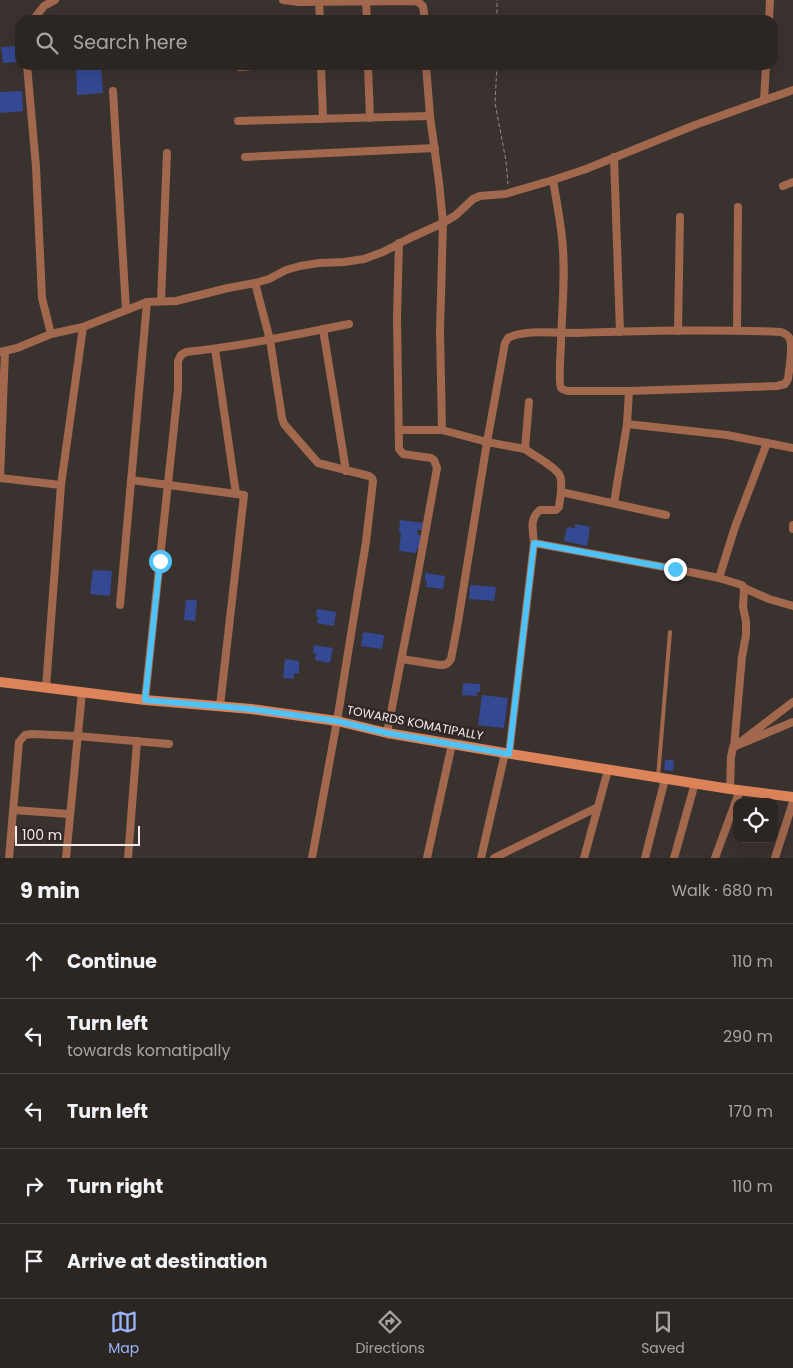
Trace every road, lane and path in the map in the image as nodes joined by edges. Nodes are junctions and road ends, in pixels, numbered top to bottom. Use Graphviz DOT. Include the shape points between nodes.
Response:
graph roads {
  1 [pos="55,0"];
  2 [pos="283,0"];
  3 [pos="497,0"];
  4 [pos="770,0"];
  5 [pos="366,1"];
  6 [pos="319,2"];
  7 [pos="37,15"];
  8 [pos="320,15"];
  9 [pos="367,15"];
  10 [pos="425,15"];
  11 [pos="497,15"];
  12 [pos="769,15"];
  13 [pos="27,70"];
  14 [pos="321,70"];
  15 [pos="368,70"];
  16 [pos="426,70"];
  17 [pos="497,70"];
  18 [pos="766,70"];
  19 [pos="793,90"];
  20 [pos="113,91"];
  21 [pos="764,100"];
  22 [pos="430,116"];
  23 [pos="370,118"];
  24 [pos="323,119"];
  25 [pos="238,121"];
  26 [pos="435,148"];
  27 [pos="167,153"];
  28 [pos="245,157"];
  29 [pos="614,157"];
  30 [pos="553,180"];
  31 [pos="793,182"];
  32 [pos="783,186"];
  33 [pos="510,192"];
  34 [pos="738,207"];
  35 [pos="680,217"];
  36 [pos="443,223"];
  37 [pos="399,243"];
  38 [pos="256,283"];
  39 [pos="161,301"];
  40 [pos="147,302"];
  41 [pos="126,310"];
  42 [pos="349,324"];
  43 [pos="83,327"];
  44 [pos="323,329"];
  45 [pos="737,330"];
  46 [pos="678,331"];
  47 [pos="620,332"];
  48 [pos="561,333"];
  49 [pos="51,334"];
  50 [pos="270,340"];
  51 [pos="793,346"];
  52 [pos="215,349"];
  53 [pos="3,351"];
  54 [pos="629,391"];
  55 [pos="529,402"];
  56 [pos="626,424"];
  57 [pos="399,430"];
  58 [pos="442,430"];
  59 [pos="487,442"];
  60 [pos="767,443"];
  61 [pos="793,448"];
  62 [pos="525,449"];
  63 [pos="346,471"];
  64 [pos="0,478"];
  65 [pos="131,480"];
  66 [pos="167,484"];
  67 [pos="61,485"];
  68 [pos="561,492"];
  69 [pos="236,494"];
  70 [pos="614,503"];
  71 [pos="666,516"];
  72 [pos="793,525"];
  73 [pos="793,529"];
  74 [pos="534,543"];
  75 [pos="719,578"];
  76 [pos="744,588"];
  77 [pos="120,605"];
  78 [pos="793,606"];
  79 [pos="670,632"];
  80 [pos="402,659"];
  81 [pos="0,682"];
  82 [pos="46,688"];
  83 [pos="82,692"];
  84 [pos="145,700"];
  85 [pos="793,702"];
  86 [pos="220,706"];
  87 [pos="337,721"];
  88 [pos="793,722"];
  89 [pos="387,733"];
  90 [pos="78,736"];
  91 [pos="137,742"];
  92 [pos="169,744"];
  93 [pos="452,744"];
  94 [pos="507,753"];
  95 [pos="608,770"];
  96 [pos="662,778"];
  97 [pos="695,783"];
  98 [pos="735,789"];
  99 [pos="793,797"];
  100 [pos="793,802"];
  101 [pos="598,807"];
  102 [pos="14,810"];
  103 [pos="69,814"];
  104 [pos="311,857"];
  105 [pos="9,858"];
  106 [pos="66,858"];
  107 [pos="128,858"];
  108 [pos="427,858"];
  109 [pos="480,858"];
  110 [pos="494,858"];
  111 [pos="584,858"];
  112 [pos="644,858"];
  113 [pos="674,858"];
  114 [pos="715,858"];
  115 [pos="775,858"];
  1 -- 7 [label="street"];
  2 -- 6 [label="street"];
  3 -- 11 [label="path"];
  4 -- 12 [label="street"];
  5 -- 6 [label="street"];
  5 -- 9 [label="street"];
  5 -- 10 [label="street" via="418,2 424,6"];
  6 -- 8 [label="street"];
  13 -- 49 [label="street" via="42,298"];
  14 -- 24 [label="street"];
  15 -- 23 [label="street"];
  16 -- 22 [label="street"];
  17 -- 33 [label="path" via="495,102"];
  18 -- 21 [label="street"];
  19 -- 21 [label="street"];
  20 -- 41 [label="street"];
  21 -- 29 [label="street"];
  22 -- 23 [label="street"];
  22 -- 26 [label="street"];
  23 -- 24 [label="street"];
  24 -- 25 [label="street"];
  26 -- 28 [label="street"];
  26 -- 36 [label="street"];
  27 -- 39 [label="street"];
  29 -- 30 [label="street"];
  29 -- 47 [label="street"];
  30 -- 33 [label="street"];
  30 -- 48 [label="street" via="562,239"];
  31 -- 32 [label="street"];
  33 -- 36 [label="street" via="473,199"];
  34 -- 45 [label="street"];
  35 -- 46 [label="street"];
  36 -- 37 [label="street"];
  36 -- 58 [label="street"];
  37 -- 38 [label="street" via="364,259 300,266"];
  37 -- 57 [label="street"];
  38 -- 39 [label="street" via="176,301"];
  38 -- 50 [label="street"];
  39 -- 40 [label="street"];
  40 -- 41 [label="street"];
  40 -- 65 [label="street"];
  41 -- 43 [label="street"];
  42 -- 44 [label="street"];
  43 -- 49 [label="street"];
  43 -- 67 [label="street"];
  44 -- 50 [label="street"];
  44 -- 63 [label="street"];
  45 -- 46 [label="street"];
  45 -- 51 [label="street" via="781,332 790,338"];
  46 -- 47 [label="street"];
  47 -- 48 [label="street"];
  48 -- 54 [label="street" via="562,390"];
  48 -- 59 [label="street" via="521,333 508,338"];
  49 -- 53 [label="street"];
  50 -- 52 [label="street"];
  50 -- 63 [label="street" via="282,420 318,463"];
  51 -- 54 [label="street" via="788,379 781,386"];
  52 -- 66 [label="street" via="186,352 178,362"];
  52 -- 69 [label="street"];
  53 -- 64 [label="street"];
  54 -- 56 [label="street"];
  55 -- 62 [label="street"];
  56 -- 60 [label="street" via="728,435"];
  56 -- 70 [label="street"];
  57 -- 58 [label="street"];
  57 -- 80 [label="street" via="400,452 408,456 427,456 434,460 437,468"];
  58 -- 59 [label="street"];
  59 -- 62 [label="street"];
  59 -- 80 [label="street" via="451,658 445,665"];
  60 -- 61 [label="street"];
  60 -- 75 [label="street"];
  62 -- 68 [label="street" via="555,470 562,482"];
  63 -- 87 [label="street" via="371,476 373,484"];
  64 -- 67 [label="street"];
  65 -- 66 [label="street"];
  65 -- 77 [label="street"];
  66 -- 69 [label="street"];
  66 -- 84 [label="street"];
  67 -- 82 [label="street"];
  68 -- 70 [label="street"];
  68 -- 74 [label="street" via="556,510 540,510 533,517"];
  69 -- 86 [label="street" via="244,495"];
  70 -- 71 [label="street"];
  72 -- 73 [label="street"];
  74 -- 75 [label="street"];
  74 -- 94 [label="street"];
  75 -- 76 [label="street"];
  76 -- 78 [label="street"];
  76 -- 85 [label="street" via="746,634 734,747"];
  79 -- 96 [label="lane"];
  80 -- 89 [label="street"];
  81 -- 82 [label="street, TOWARDS KOMATIPALLY"];
  82 -- 83 [label="street, TOWARDS KOMATIPALLY"];
  83 -- 84 [label="street, TOWARDS KOMATIPALLY"];
  83 -- 90 [label="street"];
  84 -- 86 [label="street, TOWARDS KOMATIPALLY"];
  86 -- 87 [label="street, TOWARDS KOMATIPALLY"];
  87 -- 89 [label="street, TOWARDS KOMATIPALLY"];
  87 -- 104 [label="street"];
  88 -- 98 [label="street" via="733,747"];
  89 -- 93 [label="street, TOWARDS KOMATIPALLY"];
  90 -- 91 [label="street"];
  90 -- 102 [label="street" via="31,734 22,738 19,742"];
  90 -- 103 [label="street"];
  91 -- 92 [label="street"];
  91 -- 107 [label="street"];
  93 -- 94 [label="street, TOWARDS KOMATIPALLY"];
  93 -- 108 [label="street"];
  94 -- 95 [label="street, TOWARDS KOMATIPALLY"];
  94 -- 109 [label="street"];
  95 -- 96 [label="street, TOWARDS KOMATIPALLY"];
  95 -- 101 [label="street"];
  96 -- 97 [label="street, TOWARDS KOMATIPALLY"];
  96 -- 112 [label="street"];
  97 -- 98 [label="street, TOWARDS KOMATIPALLY"];
  97 -- 113 [label="street"];
  98 -- 99 [label="street, TOWARDS KOMATIPALLY"];
  98 -- 114 [label="street"];
  100 -- 115 [label="street"];
  101 -- 110 [label="street"];
  101 -- 111 [label="street"];
  102 -- 103 [label="street"];
  102 -- 105 [label="street"];
  103 -- 106 [label="street"];
}
